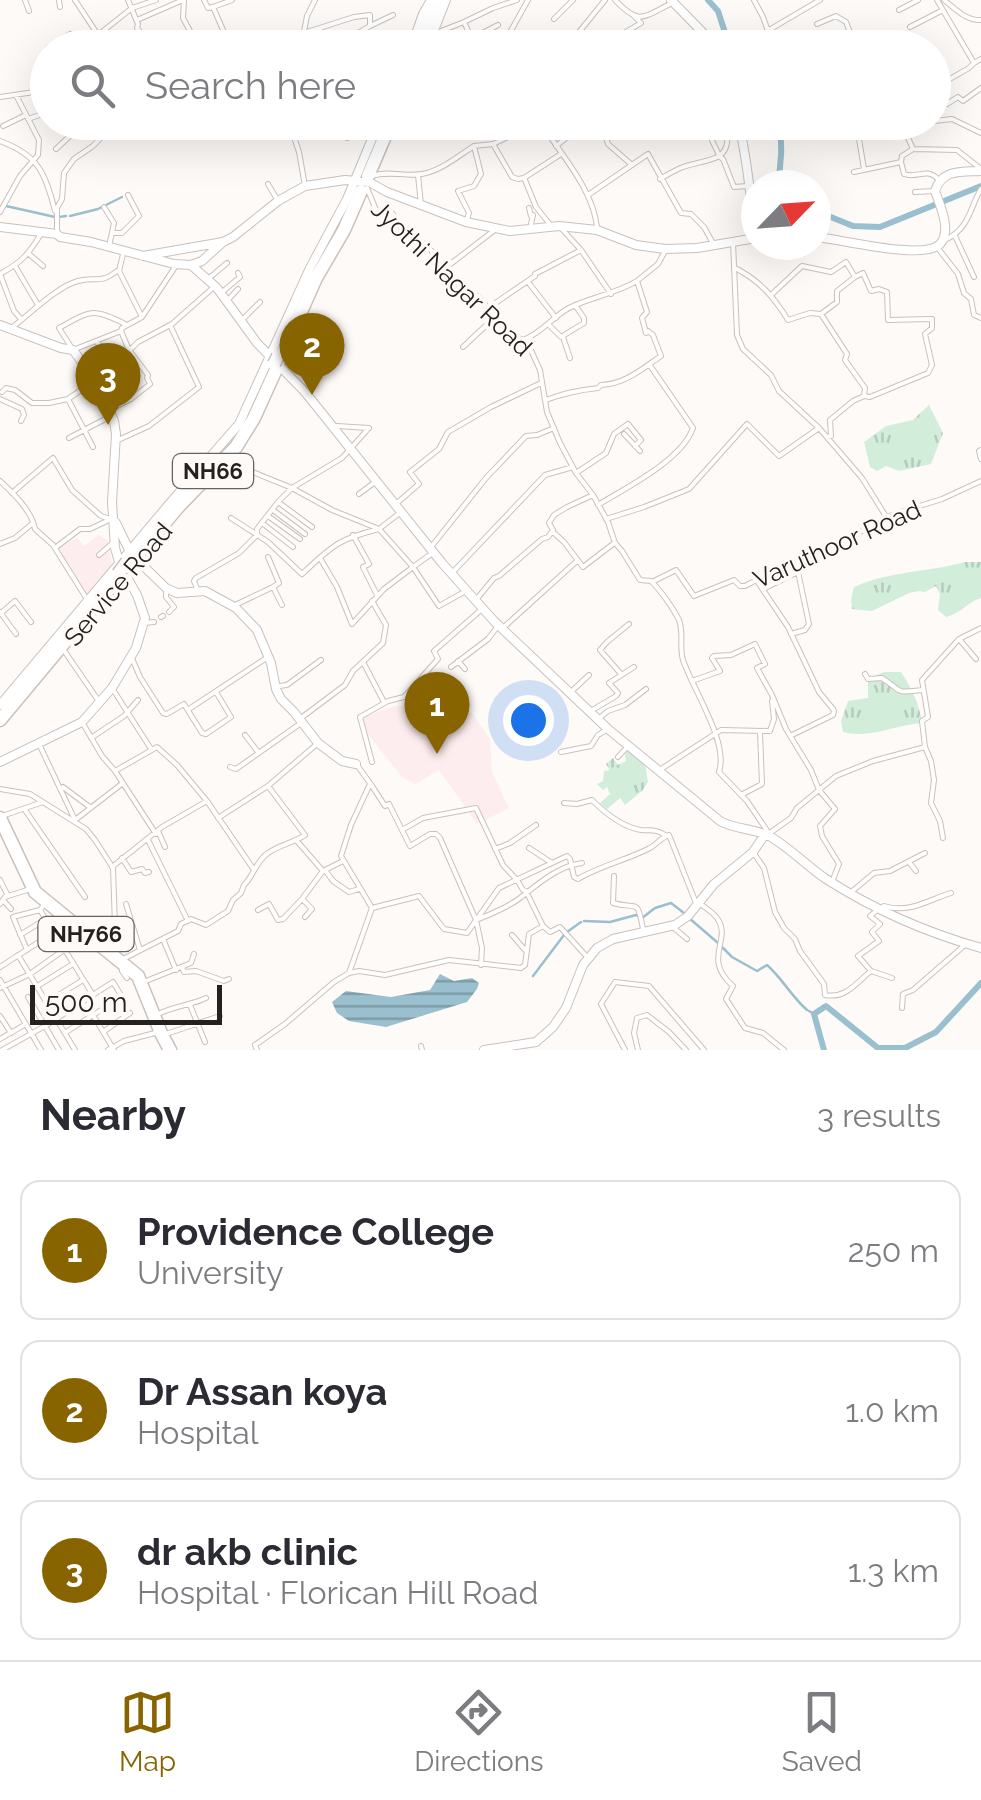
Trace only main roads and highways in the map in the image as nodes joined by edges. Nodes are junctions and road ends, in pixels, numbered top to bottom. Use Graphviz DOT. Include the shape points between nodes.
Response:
graph roads {
  1 [pos="672,1"];
  2 [pos="438,3"];
  3 [pos="417,30"];
  4 [pos="431,30"];
  5 [pos="700,30"];
  6 [pos="380,140"];
  7 [pos="743,140"];
  8 [pos="746,170"];
  9 [pos="981,170"];
  10 [pos="364,182"];
  11 [pos="0,227"];
  12 [pos="741,239"];
  13 [pos="831,239"];
  14 [pos="223,242"];
  15 [pos="143,256"];
  16 [pos="191,265"];
  17 [pos="0,325"];
  18 [pos="277,361"];
  19 [pos="112,518"];
  20 [pos="127,564"];
  21 [pos="0,709"];
  22 [pos="0,723"];
  23 [pos="0,762"];
  24 [pos="356,764"];
  25 [pos="0,817"];
  26 [pos="766,834"];
  27 [pos="3,836"];
  28 [pos="981,948"];
  29 [pos="170,1050"];
  30 [pos="484,1050"];
  1 -- 5 [label="main road"];
  2 -- 3 [label="main road" via="423,14"];
  2 -- 4 [label="highway"];
  6 -- 10 [label="highway, NH66"];
  7 -- 8 [label="main road"];
  9 -- 13 [label="main road" via="940,181 939,245 898,251"];
  10 -- 12 [label="main road" via="496,229 597,230 665,249"];
  10 -- 14 [label="main road" via="305,186"];
  10 -- 18 [label="highway, NH66" via="315,271"];
  11 -- 15 [label="main road"];
  14 -- 15 [label="main road"];
  14 -- 16 [label="main road"];
  15 -- 16 [label="main road"];
  16 -- 18 [label="main road"];
  17 -- 19 [label="main road" via="73,350 96,381 114,421"];
  18 -- 20 [label="highway, NH66" via="242,430"];
  18 -- 20 [label="main road, Service Road" via="250,432"];
  18 -- 26 [label="main road" via="500,628 608,730 720,821"];
  19 -- 20 [label="main road"];
  19 -- 20 [label="main road"];
  20 -- 21 [label="highway, NH66"];
  20 -- 21 [label="main road" via="88,600"];
  20 -- 22 [label="highway, NH66"];
  20 -- 22 [label="main road, Service Road"];
  20 -- 23 [label="main road" via="149,622 112,688 82,722"];
  20 -- 24 [label="main road" via="176,593 204,591 233,606 257,630 280,699 321,746"];
  25 -- 27 [label="highway, NH766"];
  26 -- 28 [label="main road" via="850,893"];
  26 -- 30 [label="main road" via="675,925 597,948 566,1008 536,1042"];
  27 -- 29 [label="highway, NH766" via="42,906 126,969"];
}
